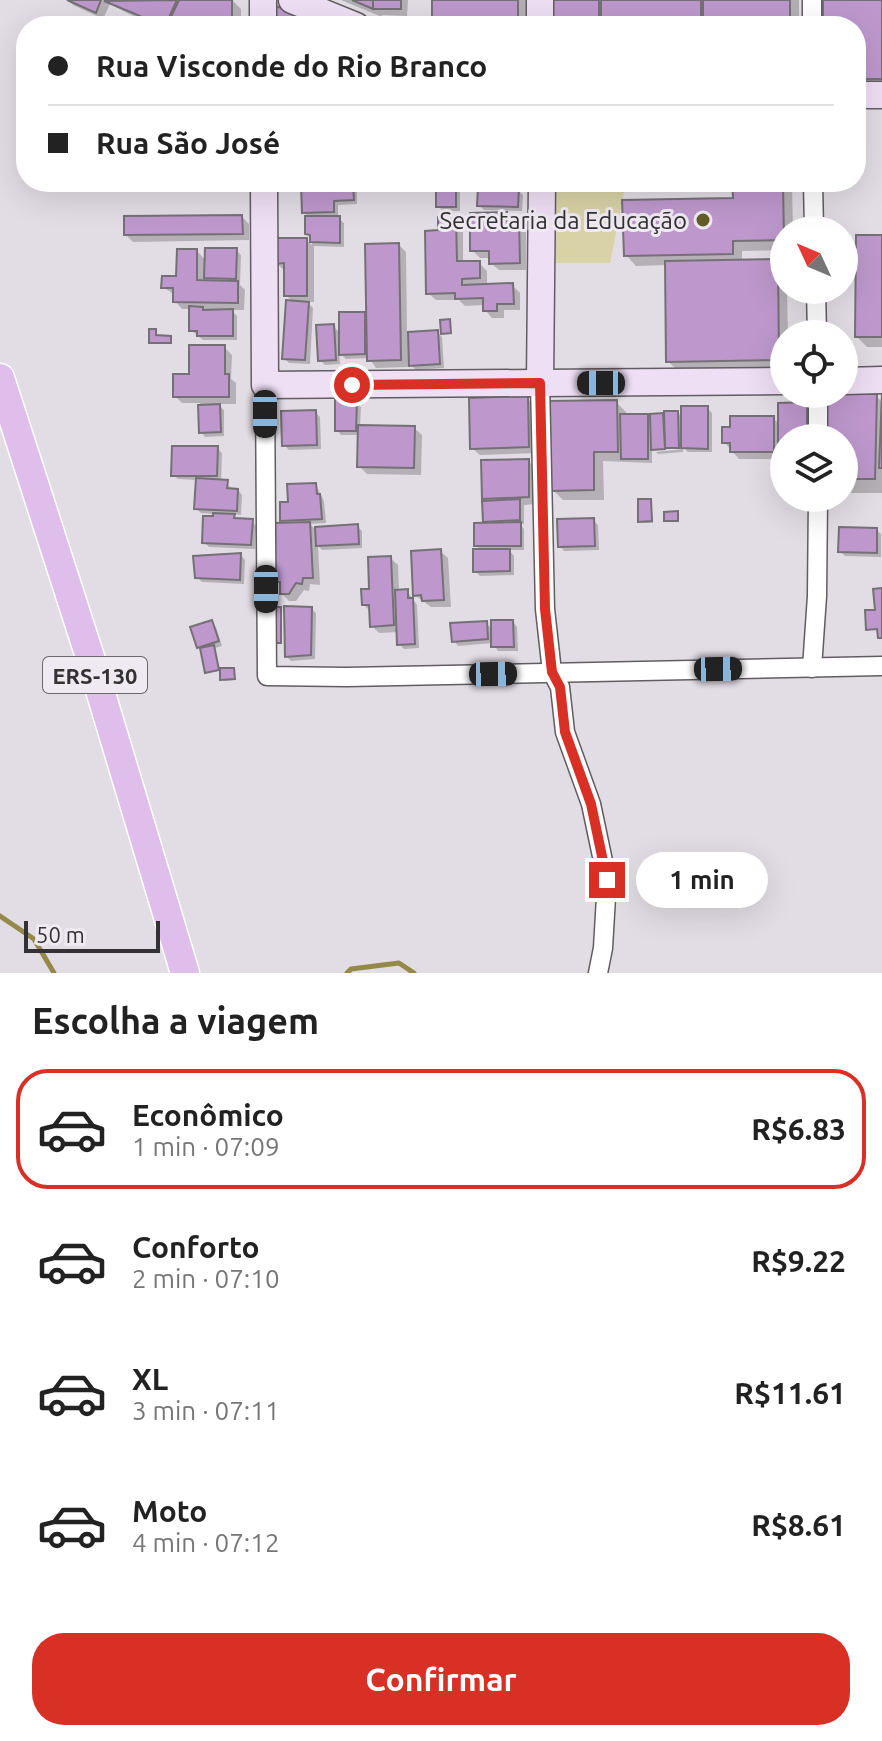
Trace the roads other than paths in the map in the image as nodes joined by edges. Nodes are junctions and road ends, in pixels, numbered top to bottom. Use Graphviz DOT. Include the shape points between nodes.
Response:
graph roads {
  1 [pos="292,0"];
  2 [pos="331,16"];
  3 [pos="264,192"];
  4 [pos="542,192"];
  5 [pos="813,192"];
  6 [pos="814,216"];
  7 [pos="0,378"];
  8 [pos="882,380"];
  9 [pos="770,381"];
  10 [pos="858,381"];
  11 [pos="540,383"];
  12 [pos="265,385"];
  13 [pos="818,512"];
  14 [pos="882,666"];
  15 [pos="812,668"];
  16 [pos="552,672"];
  17 [pos="185,973"];
  18 [pos="598,973"];
  1 -- 2 [label="street"];
  3 -- 12 [label="street"];
  4 -- 11 [label="street"];
  5 -- 6 [label="street"];
  7 -- 17 [label="main road, ERS-130"];
  8 -- 10 [label="street"];
  9 -- 11 [label="street"];
  11 -- 12 [label="street"];
  11 -- 16 [label="street" via="545,609"];
  12 -- 16 [label="street" via="267,676"];
  13 -- 15 [label="street"];
  14 -- 15 [label="street"];
  15 -- 16 [label="street"];
  16 -- 18 [label="street" via="607,880"];
}
